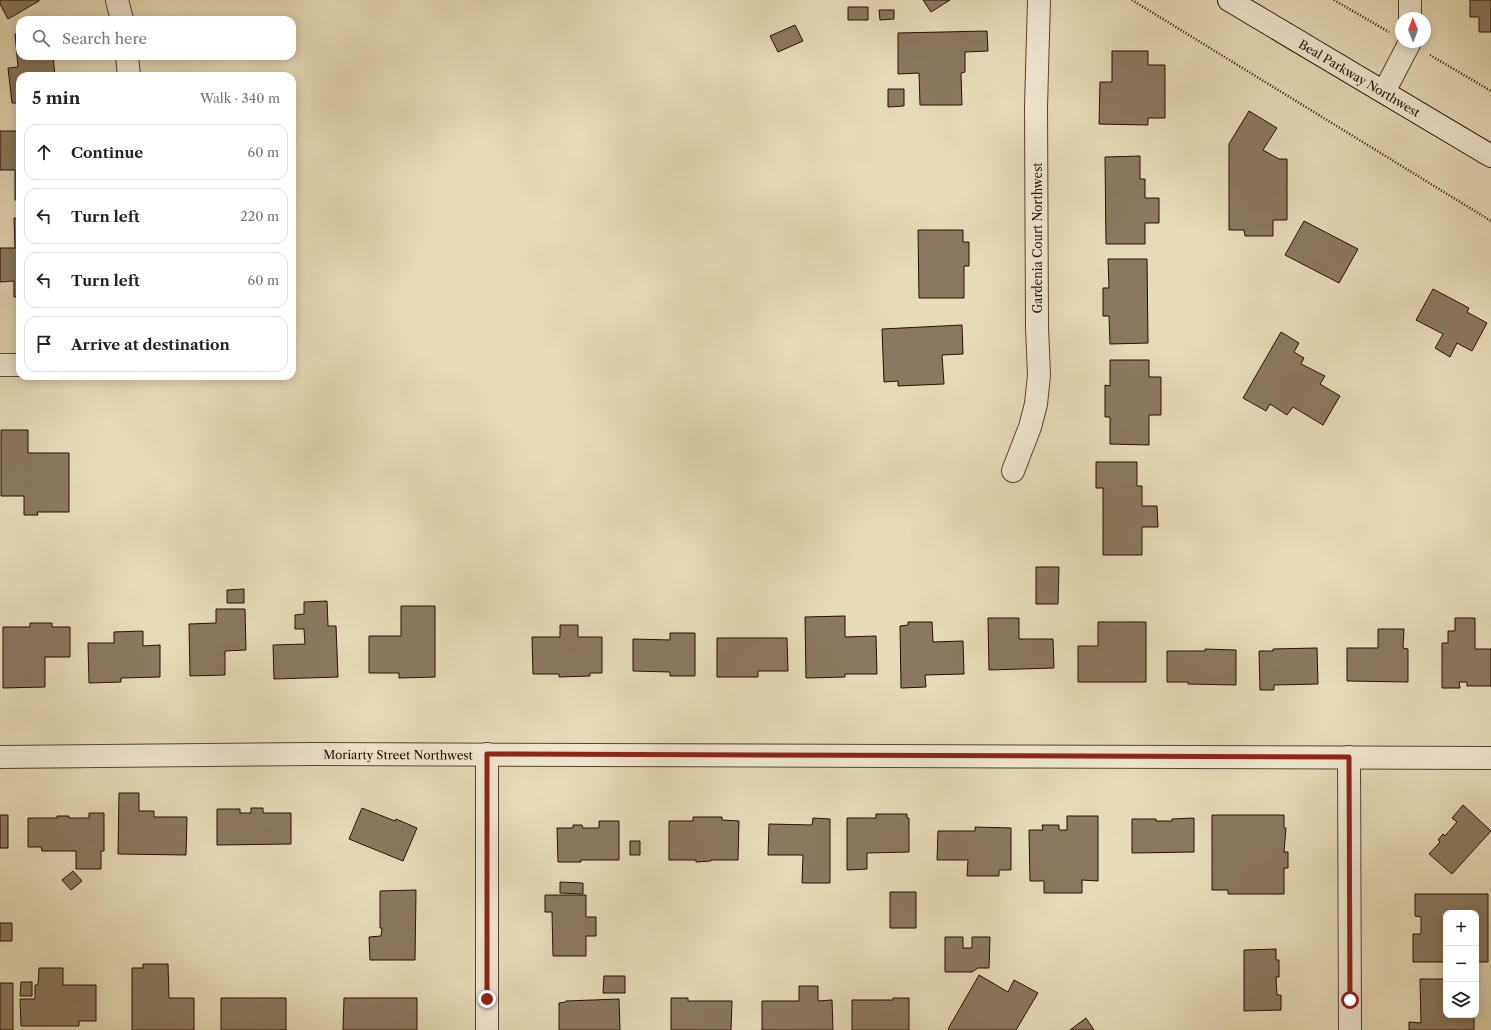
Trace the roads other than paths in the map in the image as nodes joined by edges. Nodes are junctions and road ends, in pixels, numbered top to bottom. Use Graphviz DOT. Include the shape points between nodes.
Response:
graph roads {
  1 [pos="117,0"];
  2 [pos="1039,0"];
  3 [pos="1229,0"];
  4 [pos="1410,0"];
  5 [pos="1410,12"];
  6 [pos="121,16"];
  7 [pos="1402,48"];
  8 [pos="127,60"];
  9 [pos="129,72"];
  10 [pos="1384,92"];
  11 [pos="1491,156"];
  12 [pos="0,365"];
  13 [pos="16,366"];
  14 [pos="1013,471"];
  15 [pos="487,754"];
  16 [pos="0,756"];
  17 [pos="1349,757"];
  18 [pos="1491,758"];
  19 [pos="487,1030"];
  20 [pos="1350,1030"];
  1 -- 6 [label="street"];
  2 -- 14 [label="street, Gardenia Court Northwest" via="1036,107 1039,375 1030,427"];
  3 -- 10 [label="street, Beal Parkway Northwest"];
  4 -- 5 [label="street"];
  7 -- 10 [label="street"];
  8 -- 9 [label="street"];
  10 -- 11 [label="street, Beal Parkway Northwest"];
  12 -- 13 [label="street"];
  15 -- 16 [label="street, Moriarty Street Northwest"];
  15 -- 17 [label="street, Moriarty Street Northwest"];
  15 -- 19 [label="street"];
  17 -- 18 [label="street, Moriarty Street Northwest"];
  17 -- 20 [label="street"];
}
